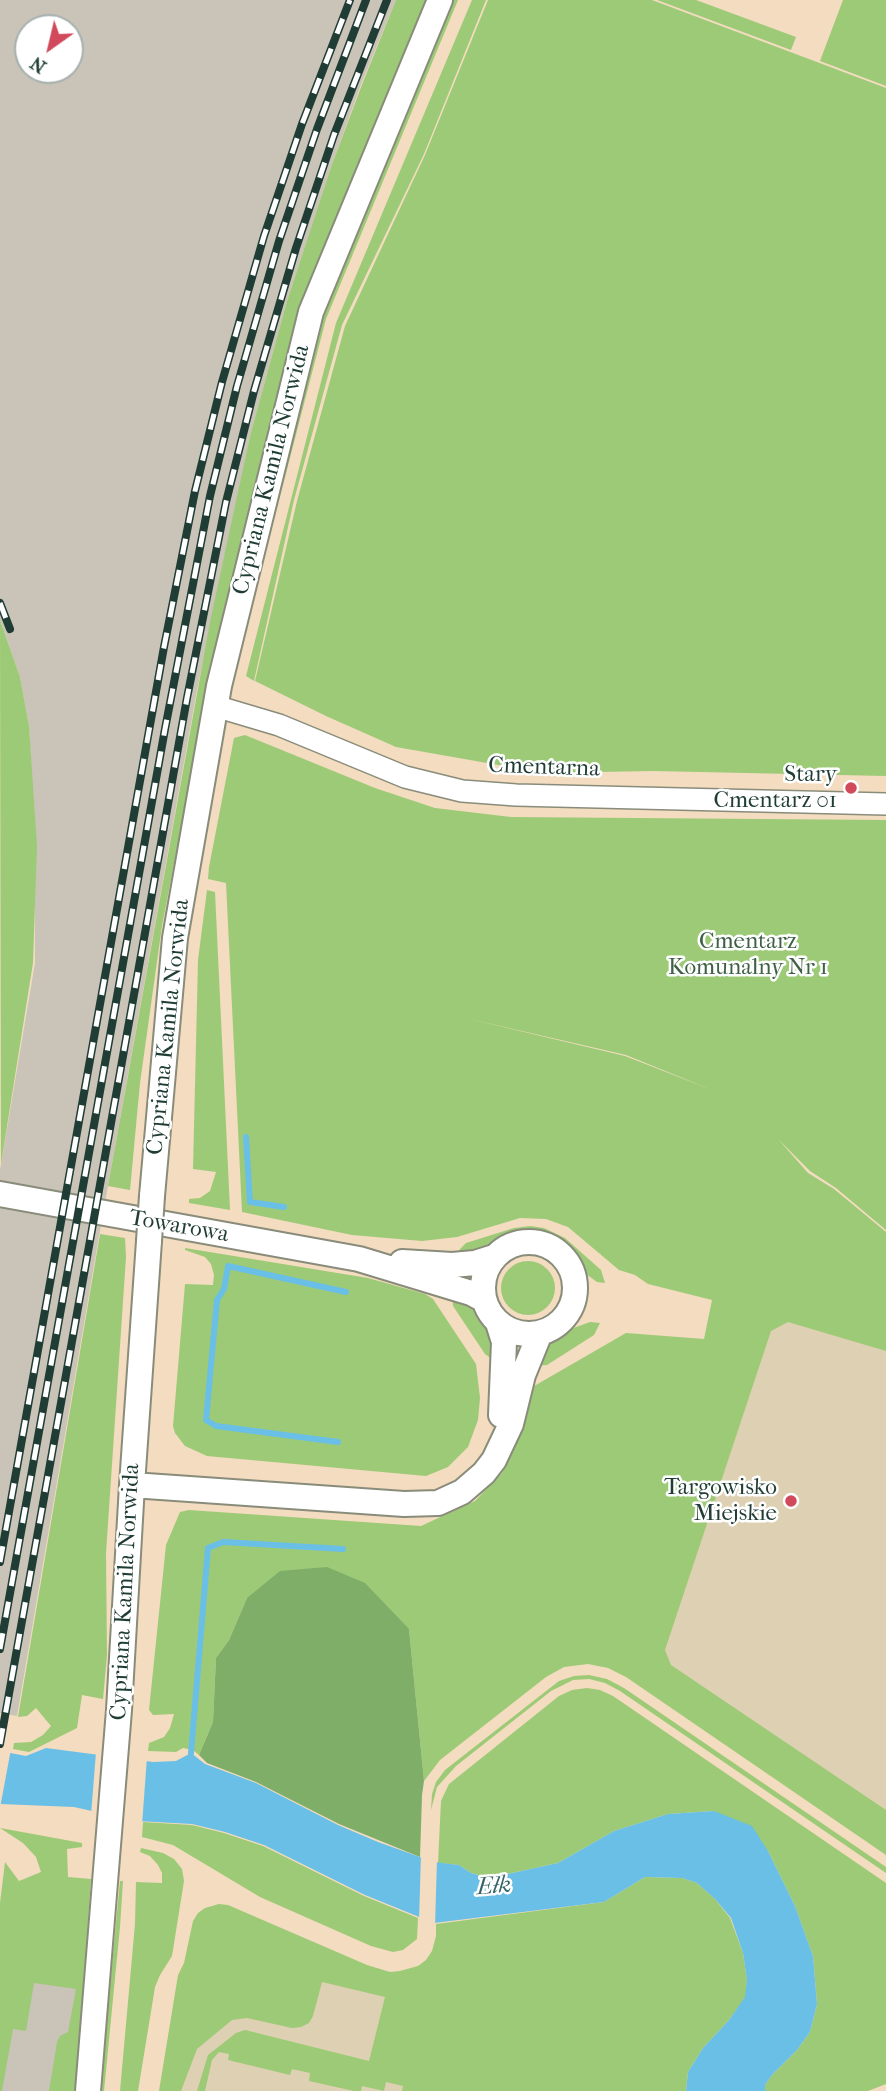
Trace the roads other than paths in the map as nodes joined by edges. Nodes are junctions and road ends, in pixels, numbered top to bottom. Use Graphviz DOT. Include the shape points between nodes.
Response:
graph roads {
  1 [pos="440,0"];
  2 [pos="215,706"];
  3 [pos="886,804"];
  4 [pos="0,1194"];
  5 [pos="494,1257"];
  6 [pos="359,1259"];
  7 [pos="484,1300"];
  8 [pos="498,1323"];
  9 [pos="540,1333"];
  10 [pos="494,1460"];
  11 [pos="132,1485"];
  12 [pos="88,2091"];
  1 -- 2 [label="street, Cypriana Kamila Norwida" via="311,312"];
  2 -- 3 [label="street, Cmentarna" via="279,725 405,777 462,791"];
  2 -- 11 [label="street, Cypriana Kamila Norwida, bridge" via="175,938"];
  4 -- 6 [label="street, Towarowa"];
  5 -- 6 [label="street, Towarowa" via="452,1265"];
  5 -- 7 [label="street" via="484,1277"];
  5 -- 9 [label="street" via="517,1243 531,1242 557,1251 567,1261 576,1288 573,1303 558,1324"];
  6 -- 7 [label="street, Towarowa"];
  7 -- 8 [label="street"];
  8 -- 9 [label="street" via="517,1333"];
  8 -- 10 [label="street" via="504,1371"];
  9 -- 10 [label="street" via="511,1424"];
  10 -- 11 [label="street" via="462,1492 427,1504"];
  11 -- 12 [label="street, Cypriana Kamila Norwida" via="107,1879"];
}
